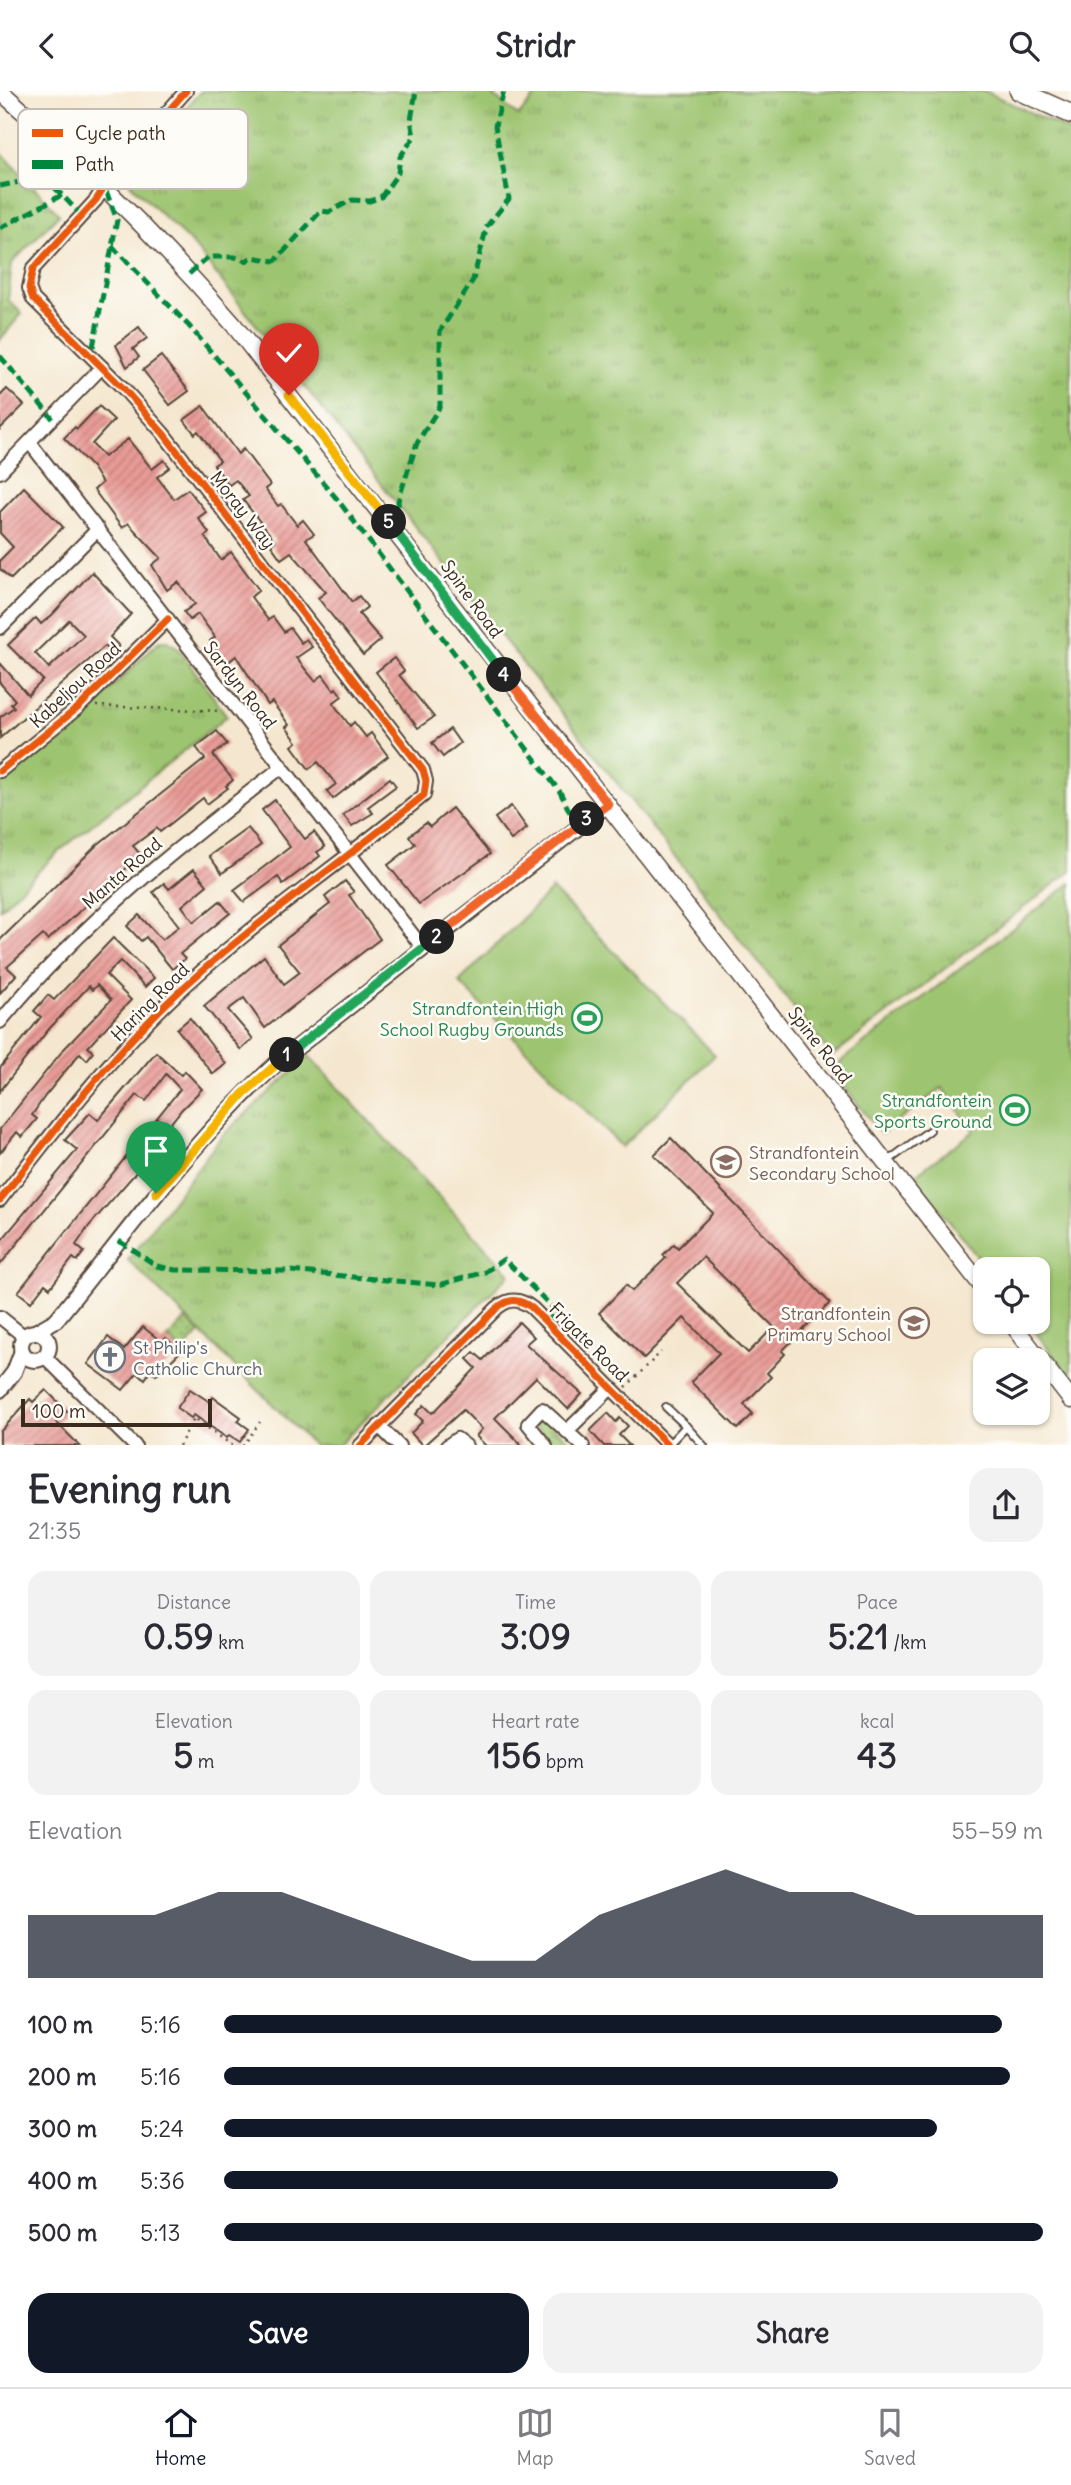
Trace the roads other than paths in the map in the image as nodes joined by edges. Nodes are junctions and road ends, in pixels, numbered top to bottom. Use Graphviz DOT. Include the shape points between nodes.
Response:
graph roads {
  1 [pos="0,91"];
  2 [pos="186,91"];
  3 [pos="1019,91"];
  4 [pos="19,109"];
  5 [pos="170,109"];
  6 [pos="1071,114"];
  7 [pos="104,189"];
  8 [pos="106,189"];
  9 [pos="102,367"];
  10 [pos="30,443"];
  11 [pos="0,472"];
  12 [pos="98,529"];
  13 [pos="167,619"];
  14 [pos="0,628"];
  15 [pos="282,767"];
  16 [pos="0,771"];
  17 [pos="608,804"];
  18 [pos="351,856"];
  19 [pos="423,948"];
  20 [pos="0,1022"];
  21 [pos="930,1130"];
  22 [pos="886,1162"];
  23 [pos="0,1200"];
  24 [pos="973,1274"];
  25 [pos="0,1317"];
  26 [pos="1020,1334"];
  27 [pos="34,1347"];
  28 [pos="0,1390"];
  29 [pos="615,1391"];
  30 [pos="1071,1400"];
  31 [pos="666,1407"];
  32 [pos="379,1426"];
  33 [pos="686,1426"];
  34 [pos="568,1430"];
  35 [pos="135,1445"];
  36 [pos="360,1445"];
  37 [pos="399,1445"];
  38 [pos="447,1445"];
  39 [pos="466,1445"];
  40 [pos="546,1445"];
  41 [pos="583,1445"];
  42 [pos="669,1445"];
  43 [pos="704,1445"];
  1 -- 4 [label="main road, Spine Road"];
  2 -- 5 [label="street"];
  3 -- 6 [label="main road"];
  7 -- 9 [label="street, Moray Way" via="29,279 33,299"];
  8 -- 17 [label="main road, Spine Road" via="233,324"];
  9 -- 10 [label="street"];
  9 -- 18 [label="street, Moray Way" via="163,433 423,770 424,795"];
  10 -- 11 [label="street"];
  10 -- 12 [label="street, Sardyn Road"];
  12 -- 13 [label="street, Sardyn Road"];
  12 -- 14 [label="street"];
  13 -- 15 [label="street, Sardyn Road"];
  13 -- 16 [label="street, Kabeljou Road" via="80,706"];
  15 -- 18 [label="street, Sardyn Road"];
  15 -- 20 [label="street, Manta Road" via="93,921"];
  17 -- 19 [label="street"];
  17 -- 22 [label="main road, Spine Road"];
  18 -- 19 [label="street, Sardyn Road"];
  18 -- 23 [label="street, Haring Road" via="169,1001 97,1078"];
  19 -- 27 [label="street" via="243,1094 192,1150"];
  21 -- 22 [label="lane"];
  22 -- 24 [label="main road, Spine Road"];
  25 -- 27 [label="street"];
  26 -- 30 [label="main road"];
  27 -- 28 [label="street"];
  27 -- 35 [label="street"];
  29 -- 32 [label="street, Frigate Road" via="533,1308 511,1300 497,1308"];
  29 -- 34 [label="street"];
  29 -- 42 [label="street, Frigate Road"];
  31 -- 33 [label="lane"];
  32 -- 36 [label="street, Frigate Road"];
  32 -- 37 [label="street"];
  33 -- 42 [label="lane"];
  33 -- 43 [label="lane"];
  34 -- 40 [label="street" via="545,1409 538,1411 528,1427"];
  34 -- 41 [label="street"];
  38 -- 39 [label="street" via="457,1439"];
}
